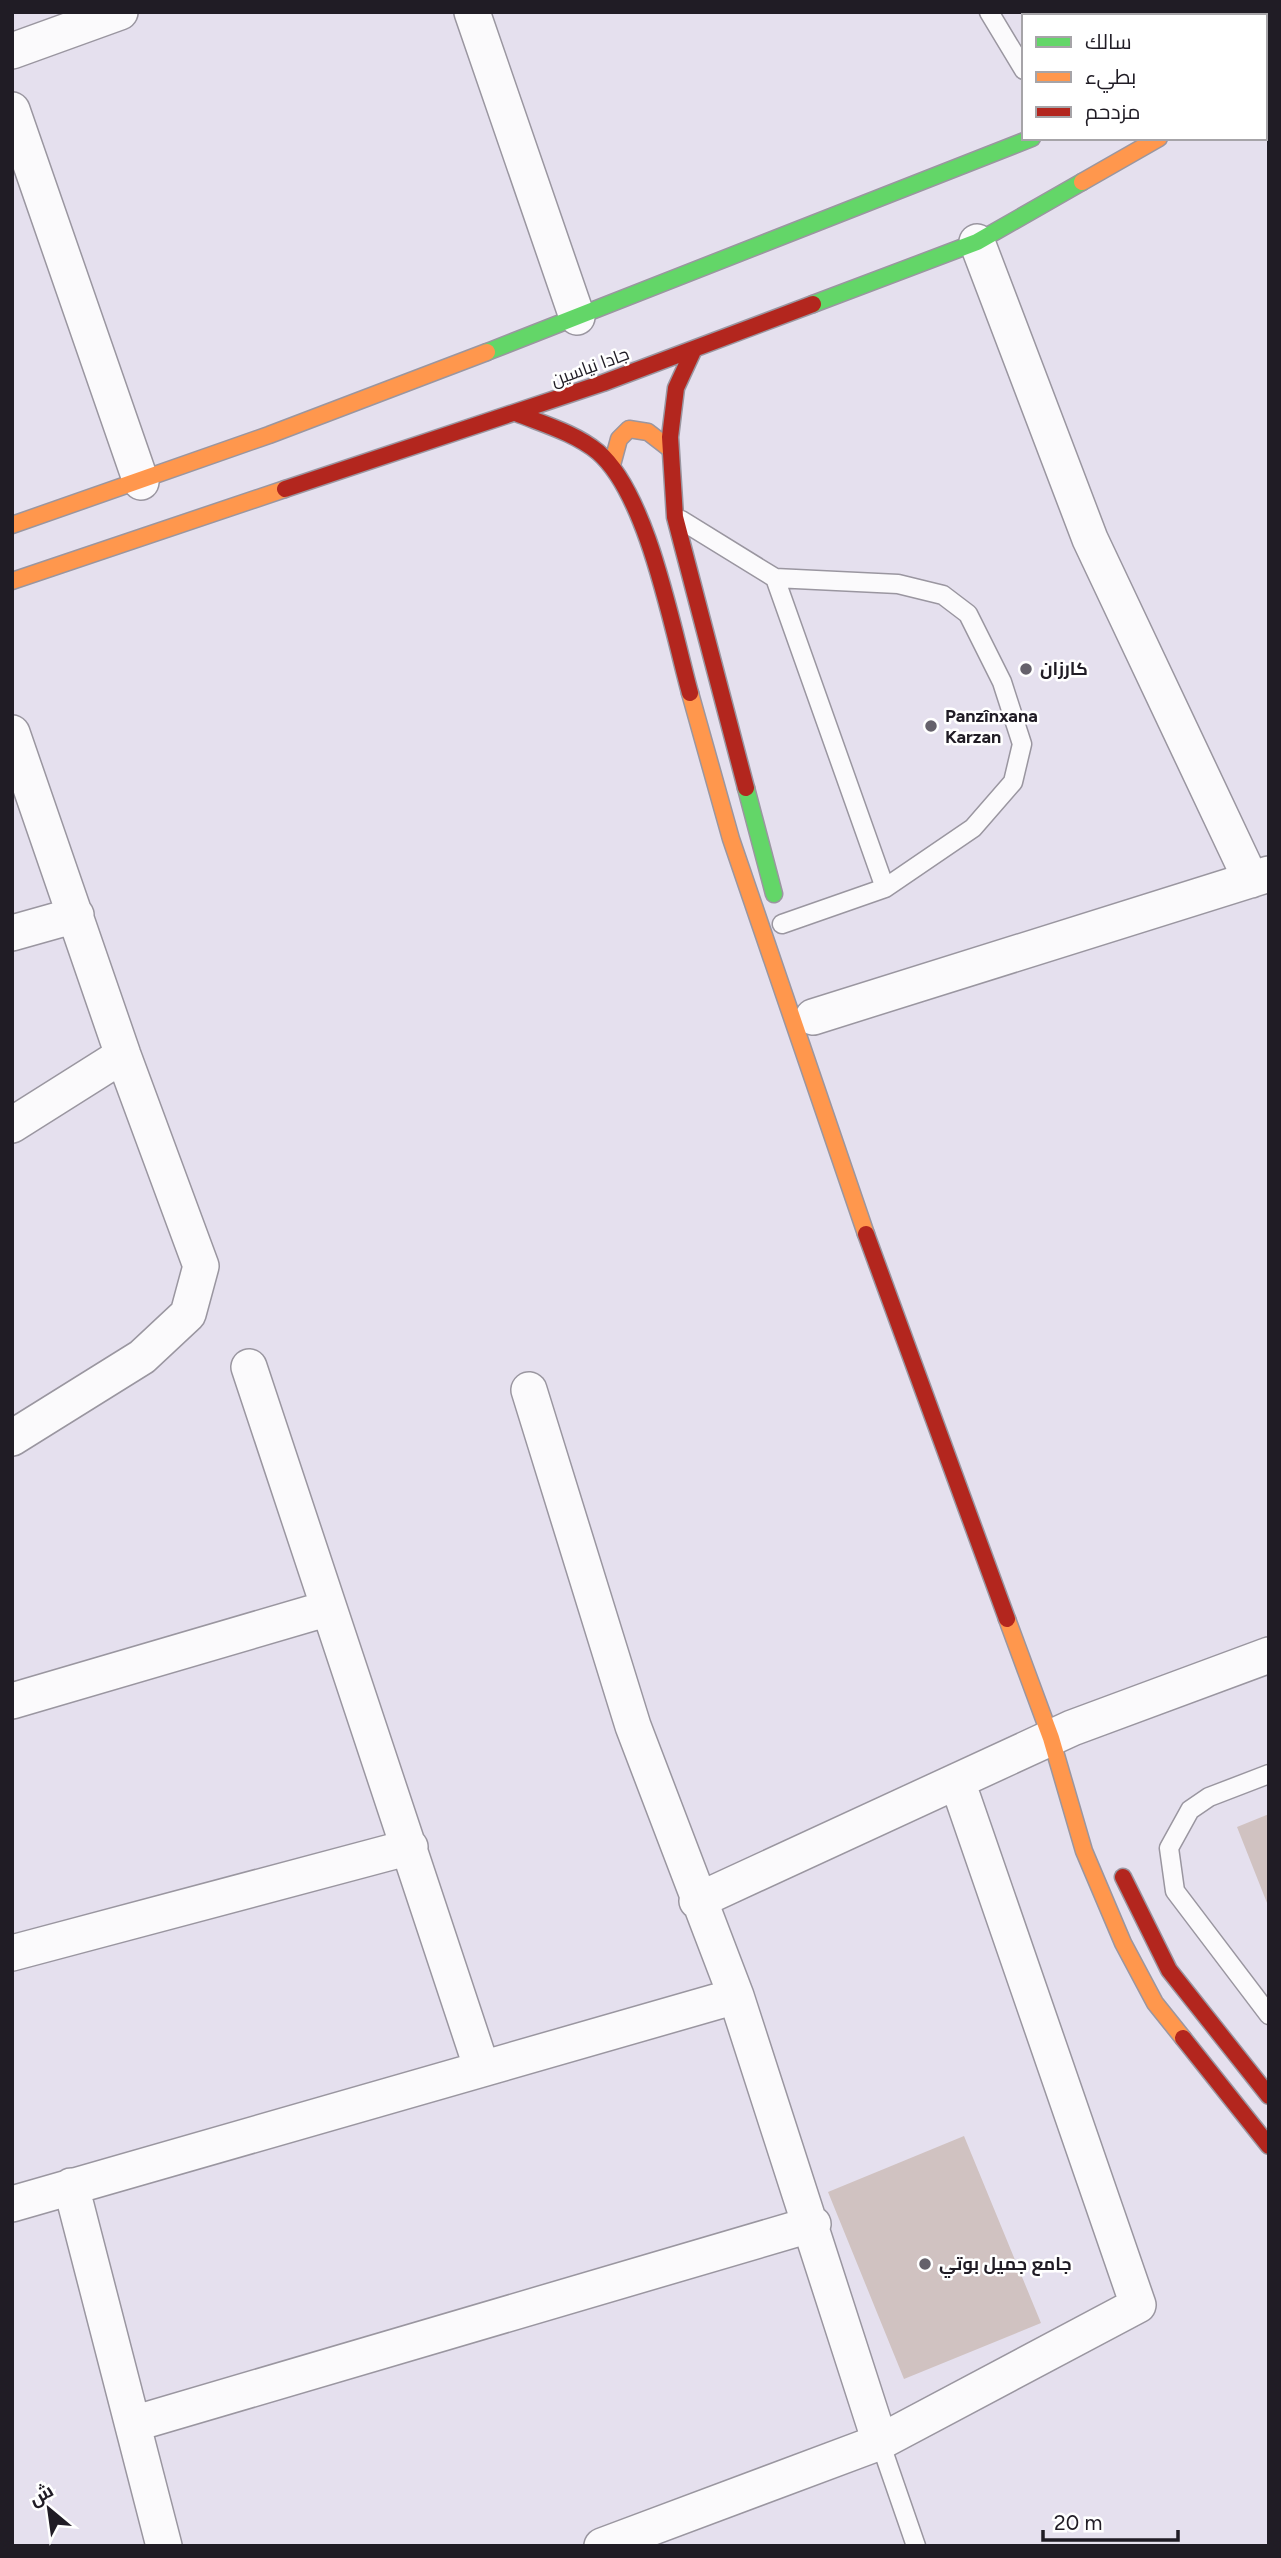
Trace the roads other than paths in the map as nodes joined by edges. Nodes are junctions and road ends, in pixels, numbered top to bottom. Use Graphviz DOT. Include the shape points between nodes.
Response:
graph roads {
  1 [pos="120,12"];
  2 [pos="472,12"];
  3 [pos="989,12"];
  4 [pos="12,51"];
  5 [pos="1022,67"];
  6 [pos="12,110"];
  7 [pos="1027,140"];
  8 [pos="1156,140"];
  9 [pos="977,242"];
  10 [pos="577,317"];
  11 [pos="694,349"];
  12 [pos="516,413"];
  13 [pos="670,449"];
  14 [pos="612,465"];
  15 [pos="141,482"];
  16 [pos="675,517"];
  17 [pos="12,525"];
  18 [pos="775,578"];
  19 [pos="12,581"];
  20 [pos="12,733"];
  21 [pos="1260,877"];
  22 [pos="885,888"];
  23 [pos="76,915"];
  24 [pos="783,930"];
  25 [pos="12,933"];
  26 [pos="813,1018"];
  27 [pos="122,1055"];
  28 [pos="12,1125"];
  29 [pos="249,1367"];
  30 [pos="529,1390"];
  31 [pos="12,1438"];
  32 [pos="329,1608"];
  33 [pos="1269,1655"];
  34 [pos="12,1701"];
  35 [pos="1067,1731"];
  36 [pos="1269,1774"];
  37 [pos="957,1781"];
  38 [pos="410,1847"];
  39 [pos="1117,1864"];
  40 [pos="697,1901"];
  41 [pos="12,1953"];
  42 [pos="736,1996"];
  43 [pos="1269,2015"];
  44 [pos="482,2069"];
  45 [pos="1269,2096"];
  46 [pos="1269,2146"];
  47 [pos="71,2186"];
  48 [pos="12,2204"];
  49 [pos="813,2224"];
  50 [pos="133,2424"];
  51 [pos="880,2442"];
  52 [pos="164,2546"];
  53 [pos="602,2546"];
  54 [pos="916,2546"];
  1 -- 4 [label="street"];
  2 -- 10 [label="street"];
  3 -- 5 [label="lane"];
  6 -- 15 [label="street"];
  7 -- 10 [label="street"];
  8 -- 9 [label="street, جادا نیاسین"];
  9 -- 11 [label="street, جادا نیاسین"];
  9 -- 21 [label="street" via="1090,539"];
  10 -- 15 [label="street"];
  11 -- 12 [label="street, جادا نیاسین"];
  11 -- 13 [label="street" via="676,388"];
  12 -- 14 [label="street" via="583,440"];
  12 -- 19 [label="street, جادا نیاسین" via="87,549"];
  13 -- 14 [label="street" via="648,432 629,429 619,439"];
  13 -- 16 [label="street"];
  14 -- 35 [label="street" via="626,484 643,524 730,839 838,1158"];
  15 -- 17 [label="street" via="74,512"];
  16 -- 18 [label="lane"];
  16 -- 24 [label="street"];
  18 -- 22 [label="lane"];
  18 -- 22 [label="lane" via="898,584 943,595 968,614 1002,682 1023,744 1013,782 974,828"];
  20 -- 23 [label="street"];
  21 -- 26 [label="street"];
  22 -- 24 [label="lane"];
  23 -- 25 [label="street"];
  23 -- 27 [label="street"];
  27 -- 28 [label="street"];
  27 -- 31 [label="street" via="201,1266 187,1314 142,1357"];
  29 -- 32 [label="street"];
  30 -- 40 [label="street" via="633,1727"];
  32 -- 34 [label="street"];
  32 -- 38 [label="street"];
  33 -- 35 [label="street"];
  35 -- 37 [label="street"];
  35 -- 46 [label="street" via="1084,1851 1123,1943 1149,1991"];
  36 -- 43 [label="lane" via="1209,1797 1190,1810 1170,1848 1175,1891"];
  37 -- 40 [label="street"];
  37 -- 51 [label="street" via="1138,2305"];
  38 -- 41 [label="street"];
  38 -- 44 [label="street"];
  39 -- 45 [label="street" via="1169,1970"];
  40 -- 42 [label="street"];
  42 -- 44 [label="street"];
  42 -- 49 [label="street"];
  44 -- 47 [label="street"];
  47 -- 48 [label="street"];
  47 -- 50 [label="street"];
  49 -- 50 [label="street"];
  49 -- 51 [label="street"];
  50 -- 52 [label="street"];
  51 -- 53 [label="street"];
  51 -- 54 [label="lane"];
}
